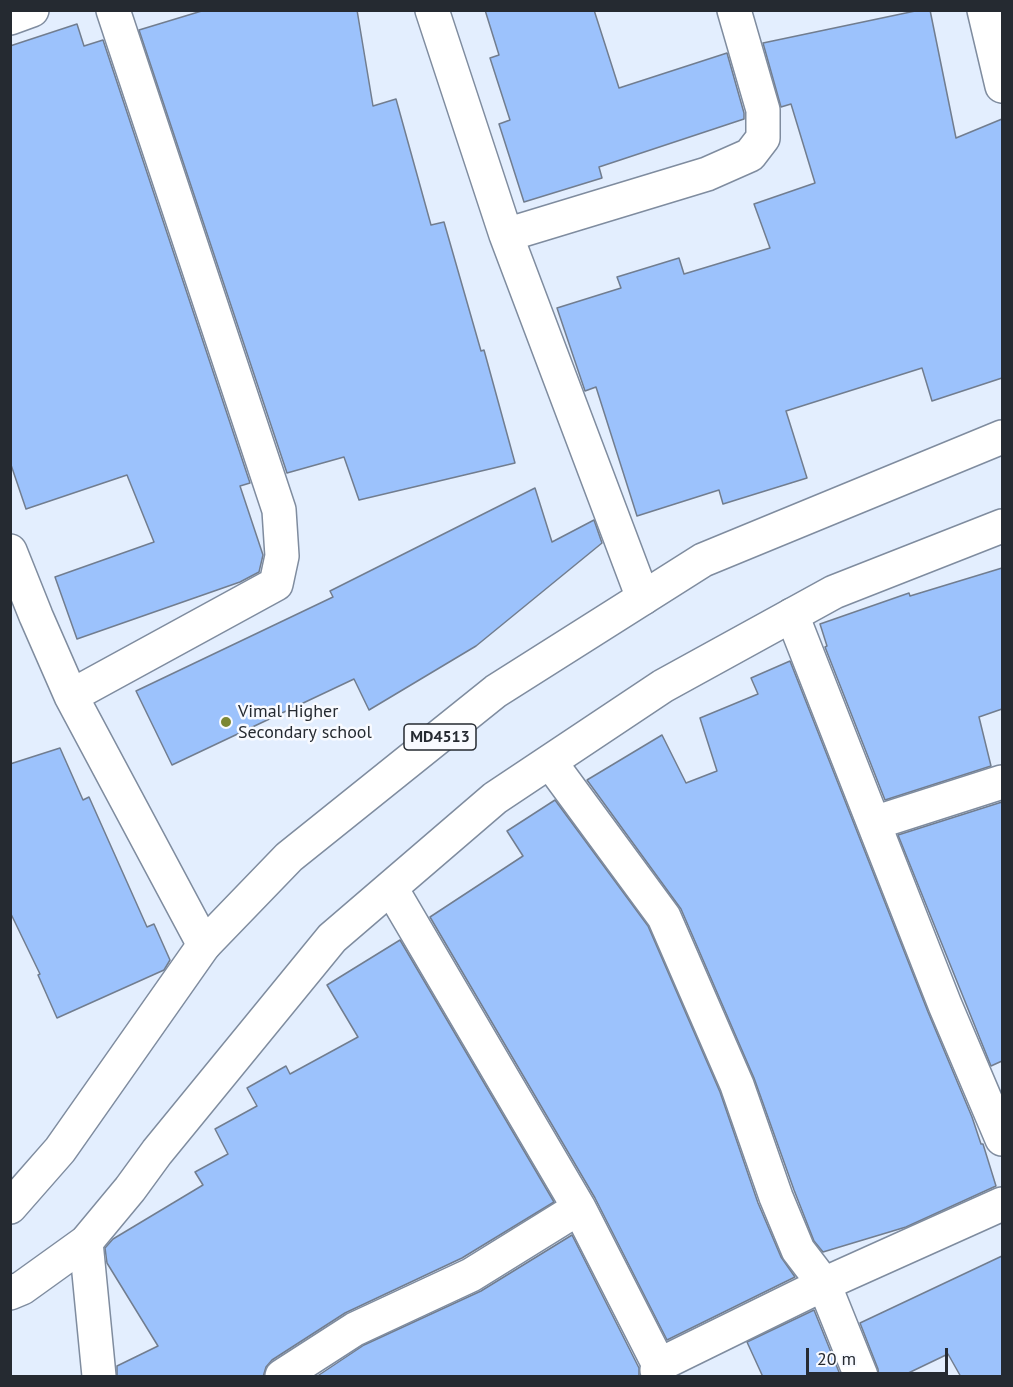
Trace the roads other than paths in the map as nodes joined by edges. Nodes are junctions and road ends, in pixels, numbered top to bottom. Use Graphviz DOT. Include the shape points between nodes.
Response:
graph roads {
  1 [pos="32,10"];
  2 [pos="113,10"];
  3 [pos="432,10"];
  4 [pos="734,10"];
  5 [pos="984,10"];
  6 [pos="10,18"];
  7 [pos="1002,86"];
  8 [pos="506,235"];
  9 [pos="1002,437"];
  10 [pos="1002,526"];
  11 [pos="10,550"];
  12 [pos="643,598"];
  13 [pos="792,615"];
  14 [pos="71,696"];
  15 [pos="550,762"];
  16 [pos="1002,782"];
  17 [pos="874,823"];
  18 [pos="391,888"];
  19 [pos="204,945"];
  20 [pos="1002,1139"];
  21 [pos="1002,1204"];
  22 [pos="10,1207"];
  23 [pos="579,1209"];
  24 [pos="86,1242"];
  25 [pos="824,1284"];
  26 [pos="10,1293"];
  27 [pos="659,1371"];
  28 [pos="99,1377"];
  29 [pos="282,1377"];
  30 [pos="861,1377"];
  1 -- 6 [label="street"];
  2 -- 14 [label="street" via="279,510 282,556 276,584"];
  3 -- 8 [label="street"];
  4 -- 8 [label="street" via="763,110 763,138 750,156 707,174"];
  5 -- 7 [label="street"];
  8 -- 12 [label="street"];
  9 -- 12 [label="street, MD4513" via="703,560"];
  10 -- 13 [label="street" via="834,592"];
  11 -- 14 [label="street"];
  12 -- 19 [label="street, MD4513" via="496,692 289,858"];
  13 -- 15 [label="street" via="663,686"];
  13 -- 17 [label="street"];
  14 -- 19 [label="street"];
  15 -- 18 [label="street" via="495,798"];
  15 -- 25 [label="street" via="664,917 737,1085 798,1250"];
  16 -- 17 [label="street"];
  17 -- 20 [label="street"];
  18 -- 23 [label="street"];
  18 -- 24 [label="street" via="332,938"];
  19 -- 22 [label="street, MD4513" via="60,1150"];
  21 -- 25 [label="street"];
  23 -- 27 [label="street"];
  23 -- 29 [label="street" via="471,1275 355,1329"];
  24 -- 26 [label="street"];
  24 -- 28 [label="street"];
  25 -- 27 [label="street"];
  25 -- 30 [label="street"];
}
